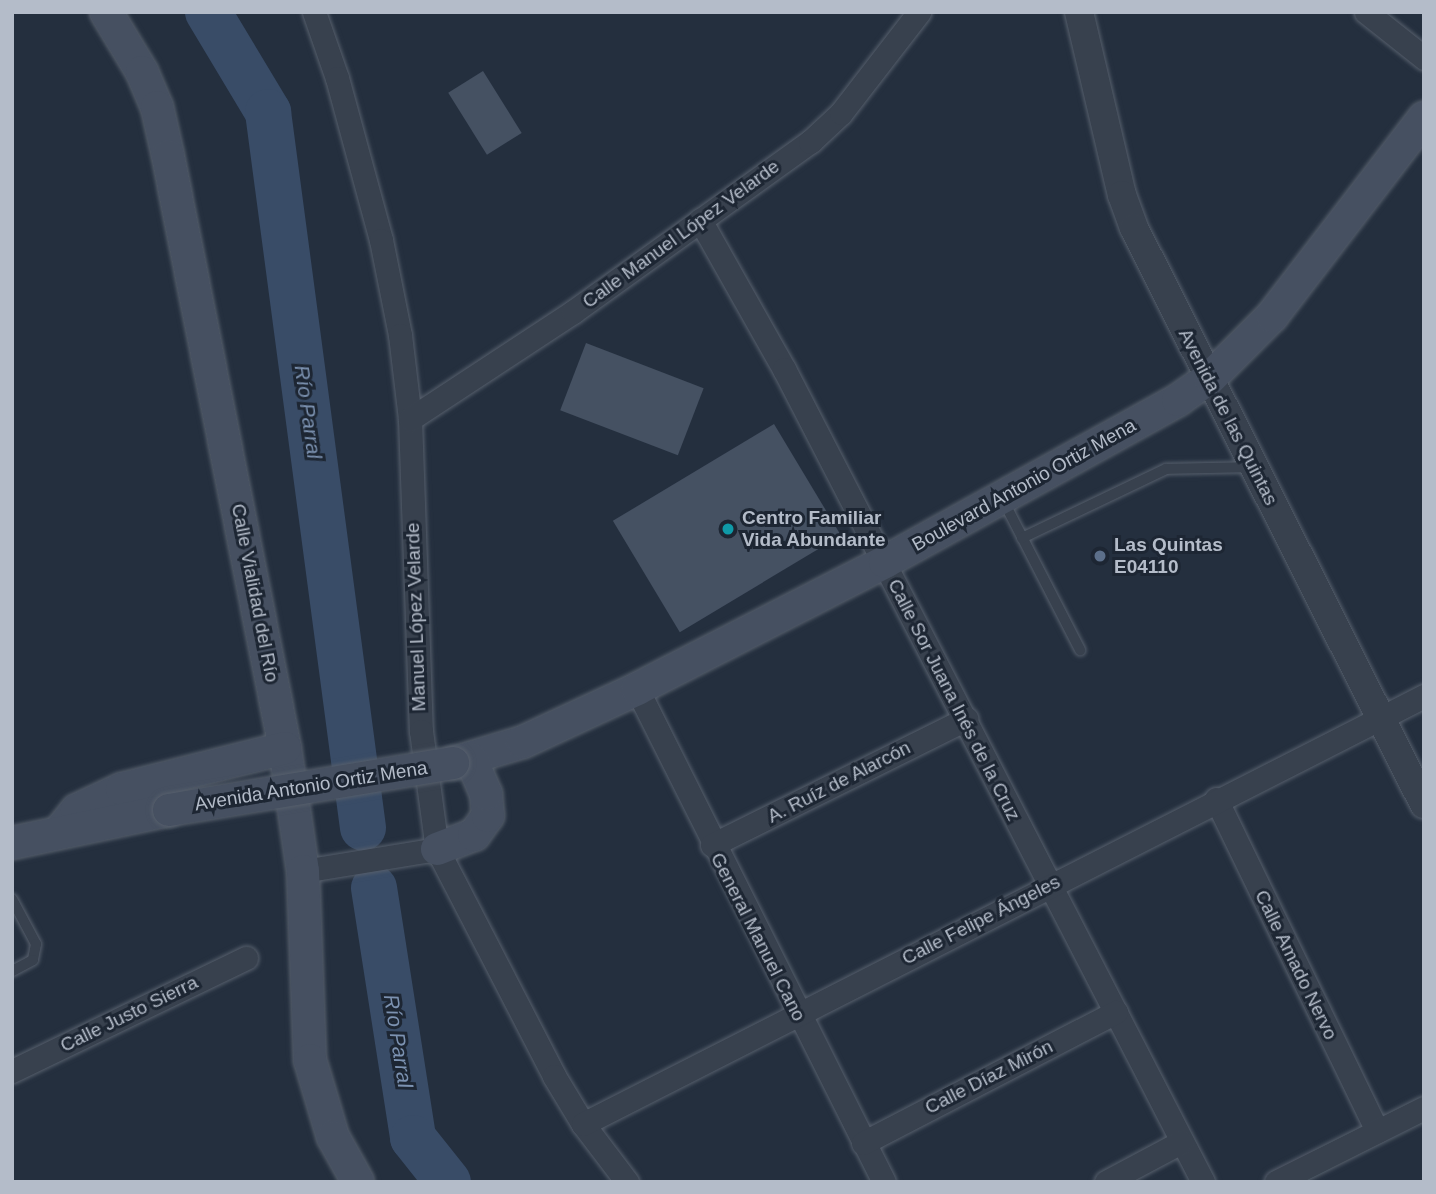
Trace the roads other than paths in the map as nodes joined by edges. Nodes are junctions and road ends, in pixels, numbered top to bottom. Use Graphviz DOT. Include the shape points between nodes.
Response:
graph roads {
  1 [pos="106,12"];
  2 [pos="314,12"];
  3 [pos="919,12"];
  4 [pos="1079,12"];
  5 [pos="1366,12"];
  6 [pos="1424,58"];
  7 [pos="1424,118"];
  8 [pos="700,220"];
  9 [pos="1210,378"];
  10 [pos="410,419"];
  11 [pos="1254,467"];
  12 [pos="1002,498"];
  13 [pos="1023,538"];
  14 [pos="885,562"];
  15 [pos="1080,650"];
  16 [pos="637,689"];
  17 [pos="1424,696"];
  18 [pos="966,719"];
  19 [pos="1380,720"];
  20 [pos="285,748"];
  21 [pos="462,761"];
  22 [pos="1216,799"];
  23 [pos="1424,804"];
  24 [pos="59,832"];
  25 [pos="12,843"];
  26 [pos="712,845"];
  27 [pos="437,849"];
  28 [pos="303,871"];
  29 [pos="1047,885"];
  30 [pos="12,899"];
  31 [pos="246,958"];
  32 [pos="12,971"];
  33 [pos="1116,1012"];
  34 [pos="798,1014"];
  35 [pos="12,1071"];
  36 [pos="1424,1108"];
  37 [pos="583,1124"];
  38 [pos="1377,1131"];
  39 [pos="1181,1142"];
  40 [pos="863,1143"];
  41 [pos="358,1182"];
  42 [pos="627,1182"];
  43 [pos="884,1182"];
  44 [pos="1106,1182"];
  45 [pos="1203,1182"];
  46 [pos="1276,1182"];
  1 -- 20 [label="main road, Calle Vialidad del Río" via="157,107"];
  2 -- 10 [label="street, Manuel López Velarde" via="337,78 380,240 400,335"];
  3 -- 8 [label="street, Calle Manuel López Velarde" via="826,128"];
  4 -- 9 [label="street, Avenida de las Quintas" via="1122,195 1147,257"];
  5 -- 6 [label="street"];
  7 -- 9 [label="main road, Boulevard Antonio Ortiz Mena" via="1272,316"];
  8 -- 10 [label="street, Calle Manuel López Velarde" via="573,312"];
  8 -- 14 [label="street, Calle Sor Juana Inés de la Cruz"];
  9 -- 11 [label="street, Avenida de las Quintas"];
  9 -- 12 [label="main road, Boulevard Antonio Ortiz Mena"];
  10 -- 27 [label="street, Manuel López Velarde" via="421,731"];
  11 -- 13 [label="lane" via="1166,469"];
  11 -- 19 [label="street, Avenida de las Quintas"];
  12 -- 13 [label="lane"];
  12 -- 14 [label="main road, Boulevard Antonio Ortiz Mena"];
  13 -- 15 [label="lane"];
  14 -- 16 [label="main road, Boulevard Antonio Ortiz Mena"];
  14 -- 18 [label="street, Calle Sor Juana Inés de la Cruz"];
  16 -- 21 [label="main road, Boulevard Antonio Ortiz Mena" via="523,742"];
  16 -- 26 [label="street, General Manuel Cano"];
  17 -- 19 [label="street, Calle Felipe Ángeles"];
  18 -- 26 [label="street, A. Ruíz de Alarcón"];
  18 -- 29 [label="street, Calle Sor Juana Inés de la Cruz"];
  19 -- 22 [label="street, Calle Felipe Ángeles"];
  19 -- 23 [label="street, Avenida de las Quintas"];
  20 -- 24 [label="main road" via="122,789 77,810"];
  20 -- 28 [label="main road, Calle Vialidad del Río"];
  21 -- 24 [label="main road, Avenida Antonio Ortiz Mena, bridge"];
  21 -- 27 [label="main road" via="486,794 488,816 474,835"];
  22 -- 29 [label="street, Calle Felipe Ángeles"];
  22 -- 38 [label="street, Calle Amado Nervo"];
  24 -- 25 [label="main road, Avenida Antonio Ortiz Mena"];
  26 -- 34 [label="street, General Manuel Cano"];
  27 -- 28 [label="street"];
  27 -- 37 [label="street, Manuel López Velarde" via="517,1010"];
  28 -- 41 [label="main road, Calle Vialidad del Río" via="310,1060 333,1138"];
  29 -- 33 [label="street, Calle Sor Juana Inés de la Cruz"];
  29 -- 34 [label="street, Calle Felipe Ángeles"];
  30 -- 32 [label="lane" via="36,944 33,960"];
  31 -- 35 [label="street, Calle Justo Sierra"];
  33 -- 39 [label="street, Calle Sor Juana Inés de la Cruz"];
  33 -- 40 [label="street, Calle Díaz Mirón"];
  34 -- 37 [label="street, Calle Felipe Ángeles"];
  34 -- 40 [label="street, General Manuel Cano"];
  36 -- 38 [label="street"];
  37 -- 42 [label="street, Manuel López Velarde"];
  38 -- 46 [label="street"];
  39 -- 44 [label="street"];
  39 -- 45 [label="street, Calle Sor Juana Inés de la Cruz"];
  40 -- 43 [label="street, General Manuel Cano"];
}
